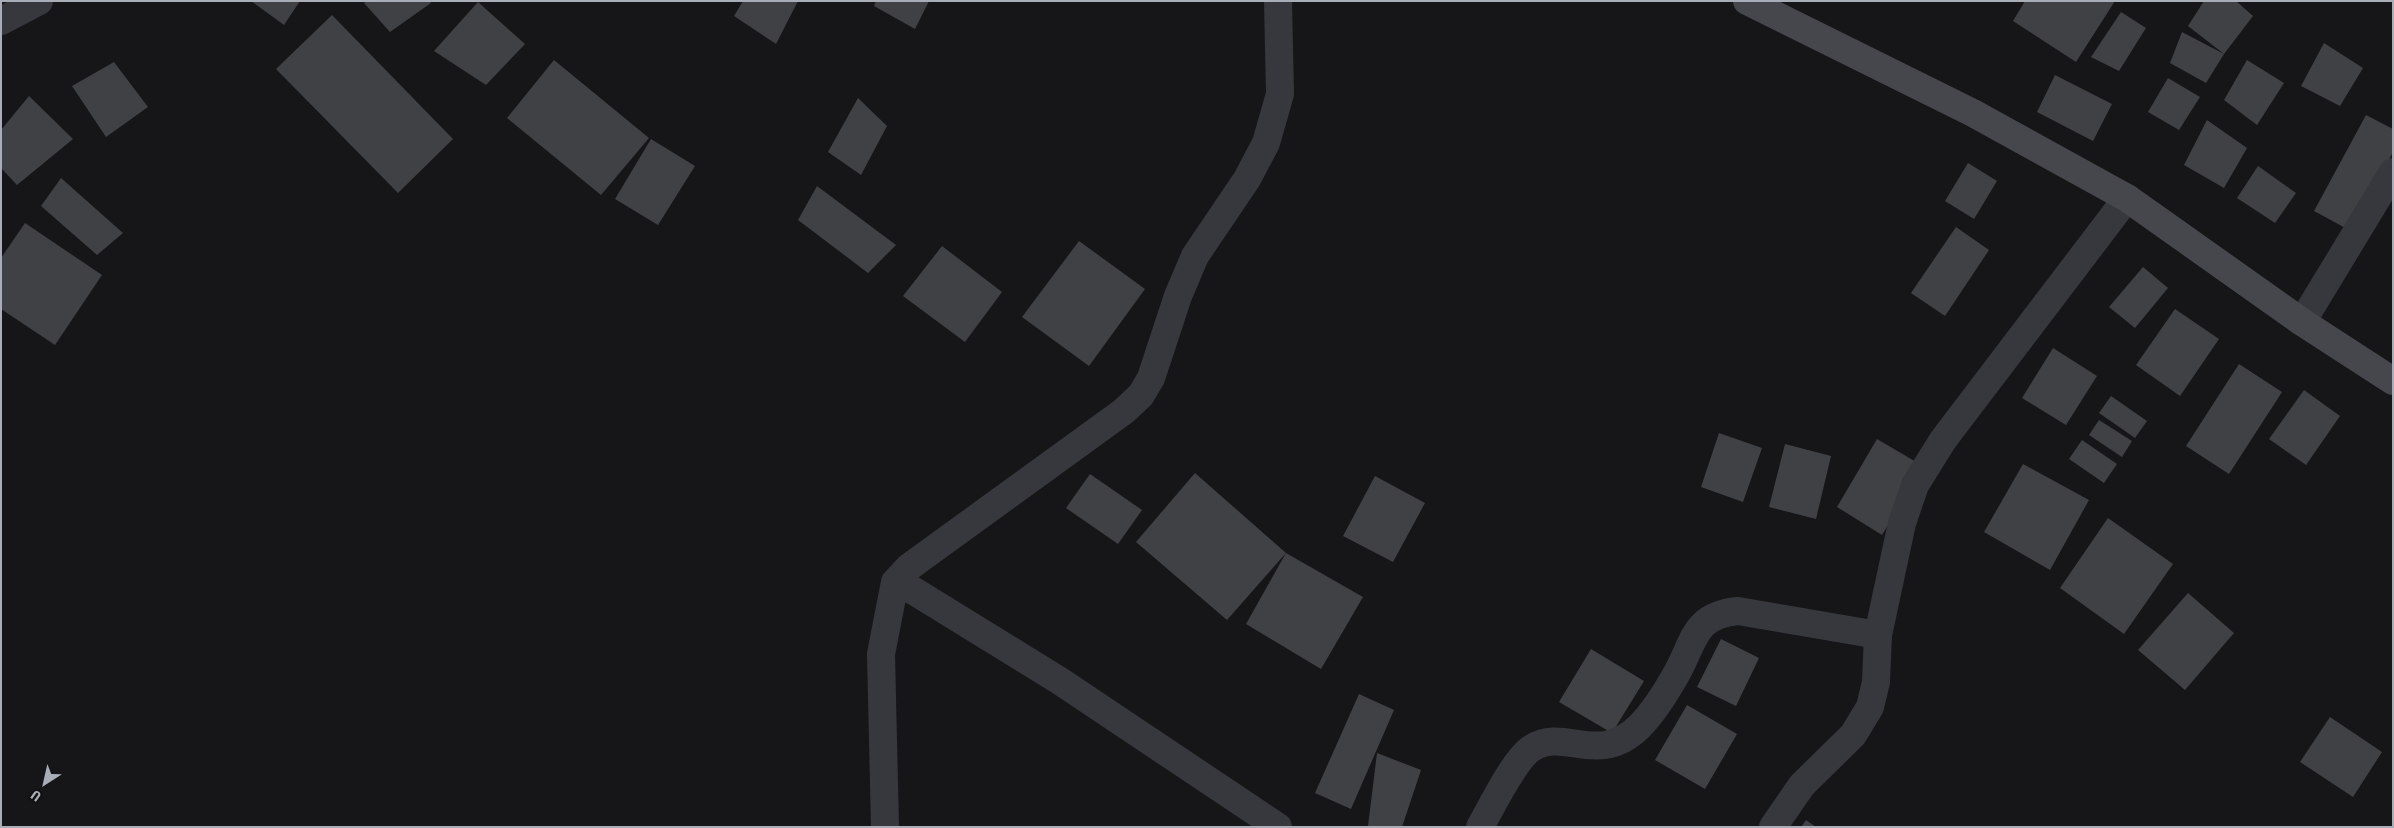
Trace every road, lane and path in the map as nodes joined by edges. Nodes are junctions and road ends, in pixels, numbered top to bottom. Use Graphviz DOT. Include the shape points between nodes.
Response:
graph roads {
  1 [pos="39,1"];
  2 [pos="1278,1"];
  3 [pos="1747,1"];
  4 [pos="1,21"];
  5 [pos="2393,172"];
  6 [pos="2127,198"];
  7 [pos="2302,322"];
  8 [pos="2393,381"];
  9 [pos="896,582"];
  10 [pos="1878,635"];
  11 [pos="885,827"];
  12 [pos="1278,827"];
  13 [pos="1480,827"];
  14 [pos="1772,827"];
  1 -- 4 [label="street"];
  2 -- 9 [label="street" via="1280,94 1266,143 1247,179 1195,256 1151,378 1141,395 1124,411 909,567"];
  3 -- 6 [label="street" via="1973,113"];
  5 -- 7 [label="street"];
  6 -- 7 [label="street"];
  6 -- 10 [label="street" via="1924,468 1902,523"];
  7 -- 8 [label="street"];
  9 -- 11 [label="street" via="881,654"];
  9 -- 12 [label="street" via="1060,681"];
  10 -- 13 [label="street" via="1738,611 1712,617 1698,629 1679,670 1640,726 1606,746 1550,742 1531,748"];
  10 -- 14 [label="street" via="1876,682 1870,707 1853,735 1802,785"];
}
